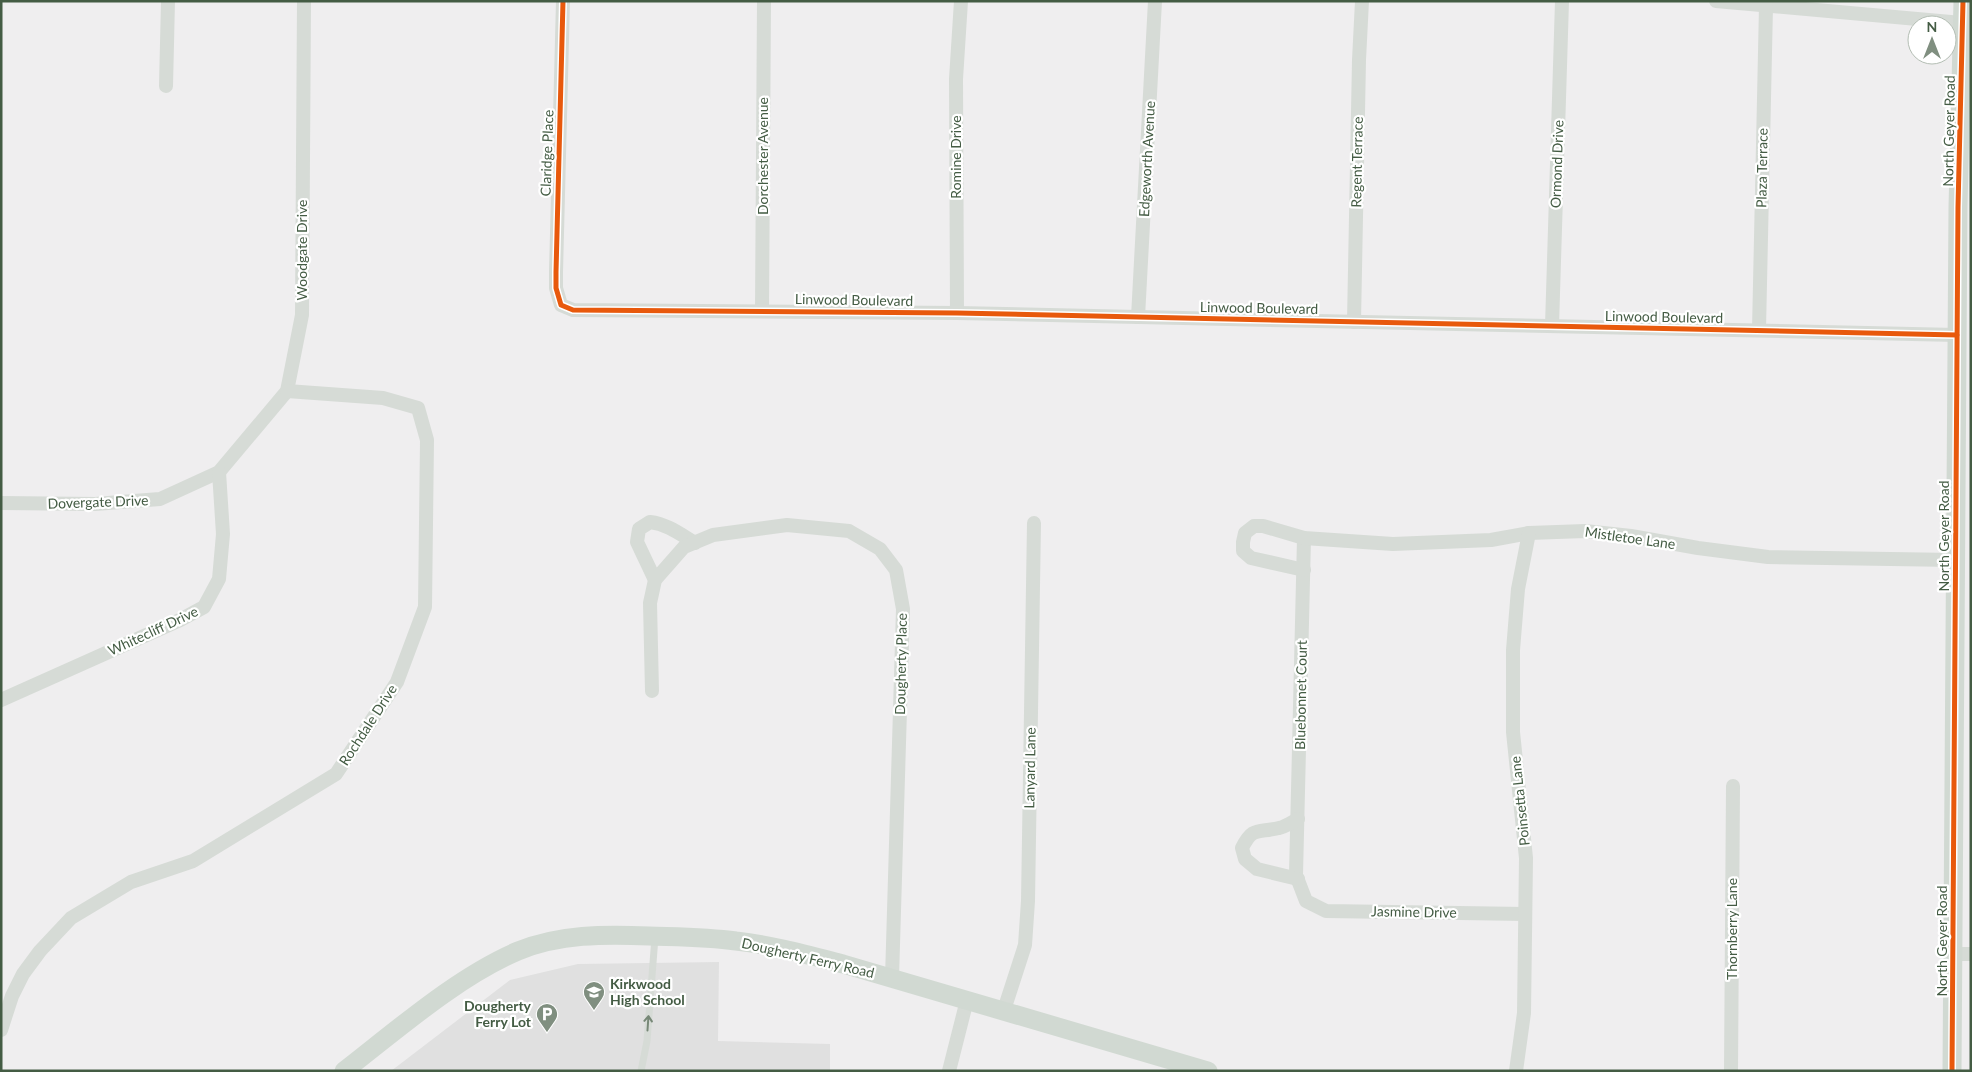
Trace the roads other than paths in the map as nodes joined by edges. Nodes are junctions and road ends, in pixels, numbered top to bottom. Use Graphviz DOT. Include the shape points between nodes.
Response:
graph roads {
  1 [pos="168,1"];
  2 [pos="304,1"];
  3 [pos="562,1"];
  4 [pos="764,1"];
  5 [pos="961,1"];
  6 [pos="1155,1"];
  7 [pos="1362,1"];
  8 [pos="1562,1"];
  9 [pos="1716,1"];
  10 [pos="1963,1"];
  11 [pos="1766,6"];
  12 [pos="1962,23"];
  13 [pos="166,86"];
  14 [pos="1964,207"];
  15 [pos="561,304"];
  16 [pos="762,310"];
  17 [pos="957,313"];
  18 [pos="1138,317"];
  19 [pos="1354,322"];
  20 [pos="1552,326"];
  21 [pos="1759,330"];
  22 [pos="1957,335"];
  23 [pos="287,392"];
  24 [pos="219,472"];
  25 [pos="1,504"];
  26 [pos="1034,523"];
  27 [pos="1529,533"];
  28 [pos="1304,538"];
  29 [pos="695,542"];
  30 [pos="1955,560"];
  31 [pos="1304,570"];
  32 [pos="655,580"];
  33 [pos="652,691"];
  34 [pos="1,700"];
  35 [pos="1733,786"];
  36 [pos="1298,819"];
  37 [pos="1298,879"];
  38 [pos="1306,901"];
  39 [pos="1525,914"];
  40 [pos="655,936"];
  41 [pos="1962,954"];
  42 [pos="892,978"];
  43 [pos="967,1000"];
  44 [pos="1004,1010"];
  45 [pos="1,1030"];
  46 [pos="642,1070"];
  47 [pos="344,1071"];
  48 [pos="949,1071"];
  49 [pos="1208,1071"];
  50 [pos="1516,1071"];
  51 [pos="1731,1071"];
  52 [pos="1952,1071"];
  1 -- 13 [label="street"];
  2 -- 23 [label="street, Woodgate Drive" via="302,315"];
  3 -- 15 [label="street, Claridge Place" via="556,272"];
  4 -- 16 [label="street, Dorchester Avenue"];
  5 -- 17 [label="street, Romine Drive" via="956,79"];
  6 -- 18 [label="street, Edgeworth Avenue"];
  7 -- 19 [label="street, Regent Terrace"];
  8 -- 20 [label="street, Ormond Drive"];
  9 -- 11 [label="street"];
  10 -- 12 [label="street, North Geyer Road"];
  11 -- 12 [label="street"];
  11 -- 21 [label="street, Plaza Terrace"];
  12 -- 14 [label="street, North Geyer Road"];
  14 -- 22 [label="street, North Geyer Road"];
  15 -- 16 [label="street, Linwood Boulevard" via="573,310 586,311"];
  16 -- 17 [label="street, Linwood Boulevard"];
  17 -- 18 [label="street, Linwood Boulevard"];
  18 -- 19 [label="street, Linwood Boulevard"];
  19 -- 20 [label="street, Linwood Boulevard"];
  20 -- 21 [label="street, Linwood Boulevard"];
  21 -- 22 [label="street, Linwood Boulevard"];
  22 -- 30 [label="street, North Geyer Road"];
  23 -- 24 [label="street, Woodgate Drive"];
  23 -- 45 [label="street, Rochdale Drive" via="383,398 418,408 427,440 425,607 397,682 336,774 193,861 131,882 71,918 23,974"];
  24 -- 25 [label="street, Dovergate Drive" via="160,499 95,504"];
  24 -- 34 [label="street, Whitecliff Drive" via="223,534 219,579 204,607"];
  26 -- 44 [label="street, Lanyard Lane" via="1028,901 1025,945"];
  27 -- 28 [label="street, Mistletoe Lane" via="1491,540 1393,544"];
  27 -- 30 [label="street, Mistletoe Lane" via="1585,531 1768,557"];
  27 -- 39 [label="street, Poinsetta Lane" via="1518,589 1513,650 1514,732 1526,858"];
  28 -- 31 [label="street, Bluebonnet Court"];
  28 -- 31 [label="street" via="1254,526 1245,533 1243,542 1244,551 1251,558"];
  29 -- 32 [label="street, Dougherty Place" via="684,547"];
  29 -- 32 [label="street" via="658,523 650,522 638,529 636,542"];
  29 -- 42 [label="street, Dougherty Place" via="712,535 787,526 849,531 880,549 896,570 903,609"];
  30 -- 41 [label="street, North Geyer Road"];
  31 -- 36 [label="street, Bluebonnet Court"];
  32 -- 33 [label="street, Dougherty Place" via="650,602"];
  35 -- 51 [label="street, Thornberry Lane"];
  36 -- 37 [label="street, Bluebonnet Court"];
  36 -- 37 [label="street" via="1280,828 1260,830 1248,836 1242,848 1245,859 1257,869"];
  37 -- 38 [label="street, Bluebonnet Court"];
  38 -- 39 [label="street, Jasmine Drive" via="1326,911"];
  39 -- 50 [label="street, Poinsetta Lane" via="1524,1013"];
  40 -- 42 [label="street, Dougherty Ferry Road" via="725,939 761,945"];
  46 -- 40 [label="lane, one-way"];
  40 -- 47 [label="street, Dougherty Ferry Road" via="578,937 545,942 519,951 452,989"];
  41 -- 52 [label="street, North Geyer Road"];
  42 -- 43 [label="street, Dougherty Ferry Road"];
  43 -- 44 [label="street, Dougherty Ferry Road"];
  43 -- 48 [label="street"];
  44 -- 49 [label="street, Dougherty Ferry Road"];
}
